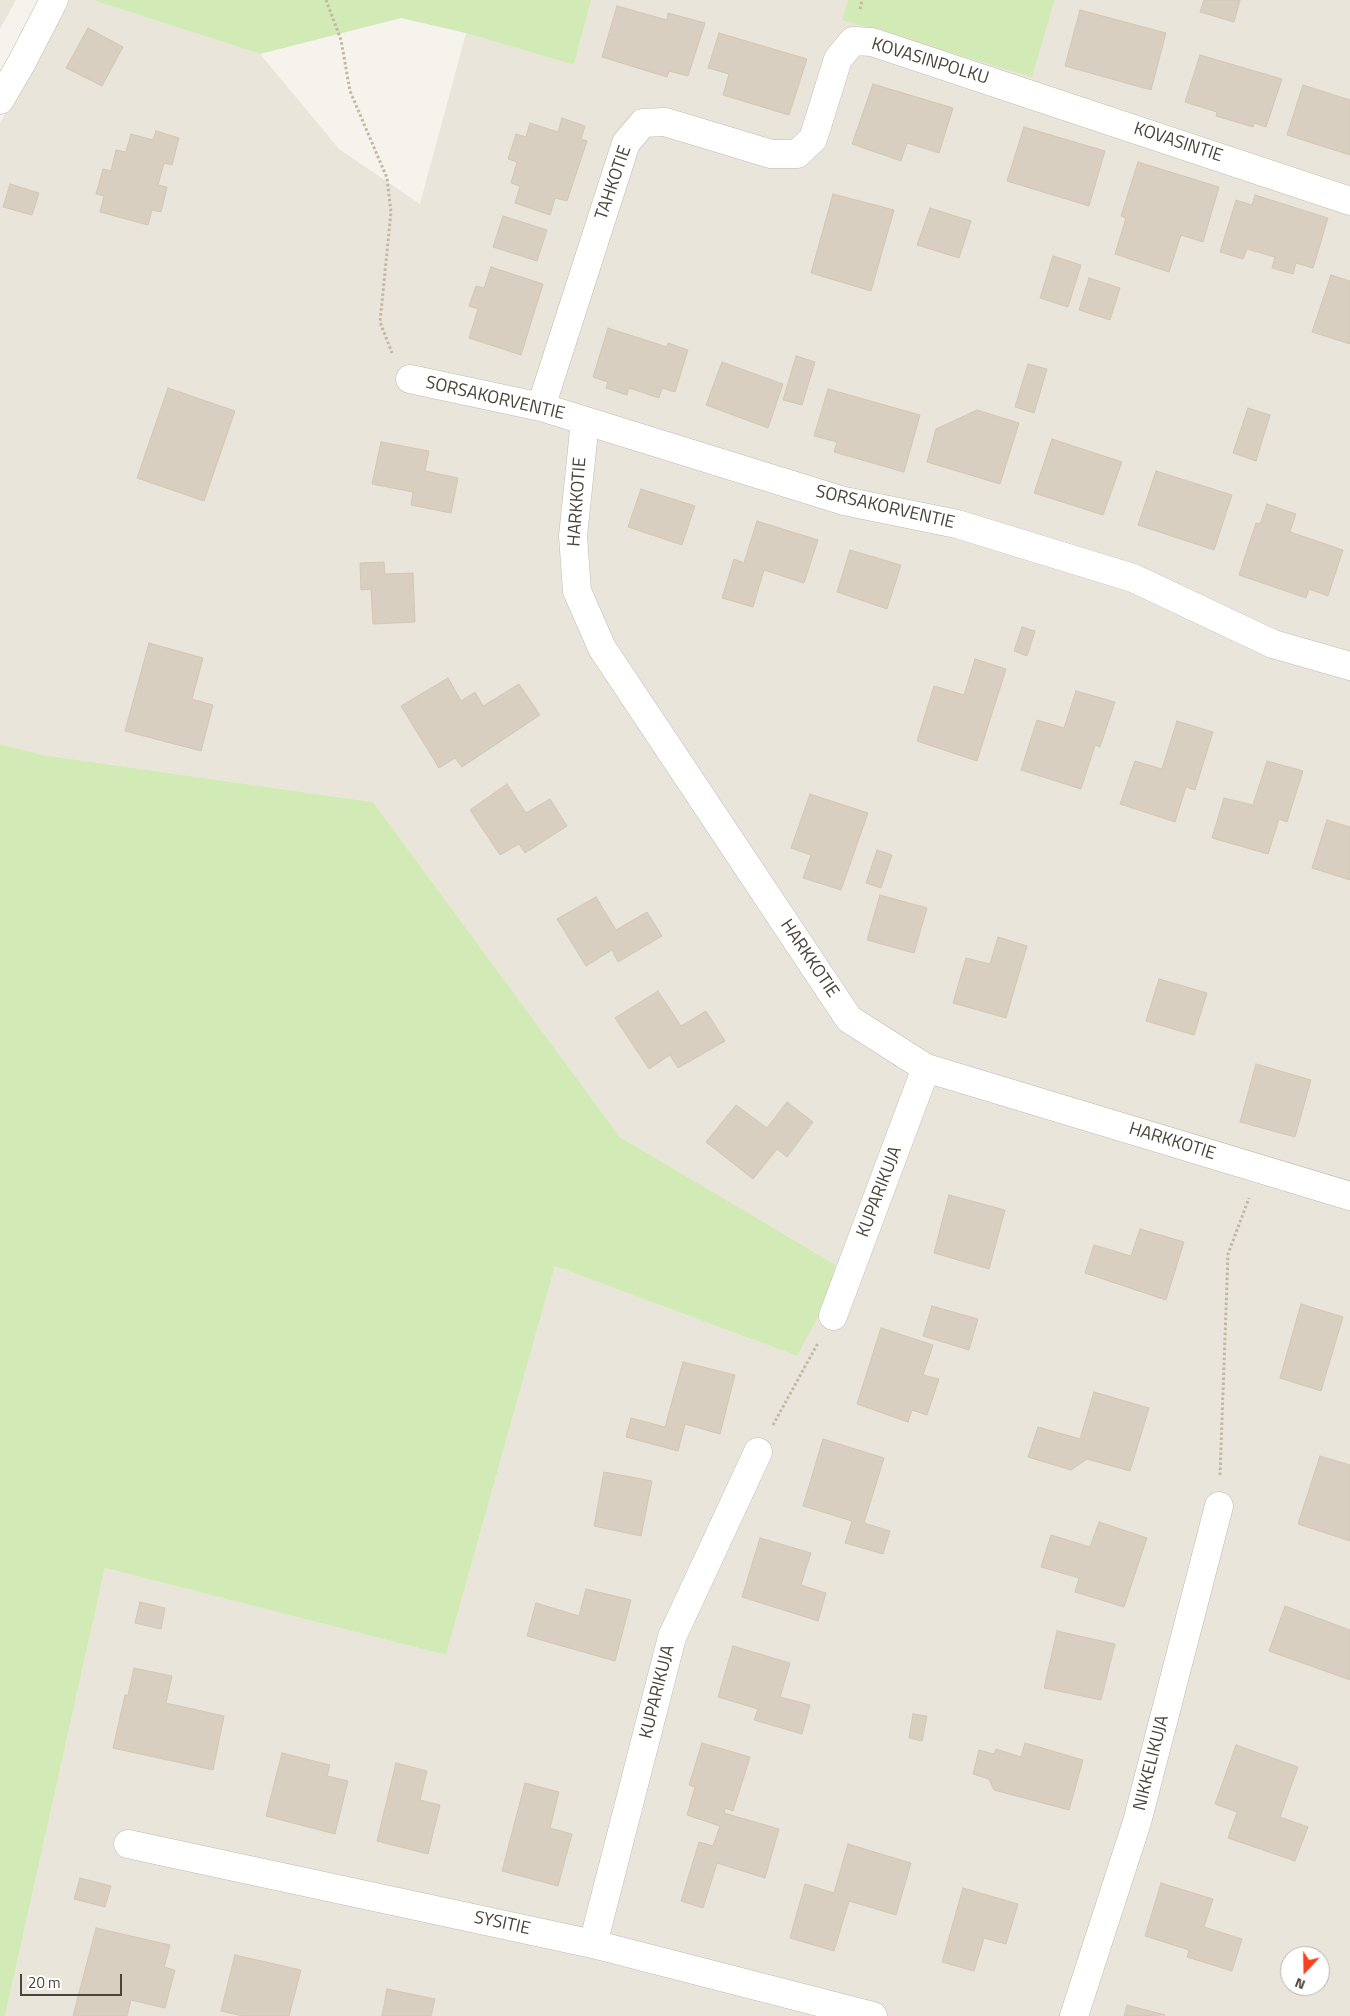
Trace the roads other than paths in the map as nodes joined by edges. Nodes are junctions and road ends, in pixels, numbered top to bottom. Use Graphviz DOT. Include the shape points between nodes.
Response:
graph roads {
  1 [pos="54,0"];
  2 [pos="853,41"];
  3 [pos="1007,86"];
  4 [pos="0,100"];
  5 [pos="1350,201"];
  6 [pos="410,379"];
  7 [pos="541,407"];
  8 [pos="585,421"];
  9 [pos="1350,666"];
  10 [pos="926,1068"];
  11 [pos="1350,1196"];
  12 [pos="833,1316"];
  13 [pos="758,1452"];
  14 [pos="1219,1506"];
  15 [pos="128,1844"];
  16 [pos="593,1944"];
  17 [pos="861,2014"];
  18 [pos="1074,2016"];
  1 -- 4 [label="street"];
  2 -- 3 [label="street, KOVASINPOLKU" via="872,42"];
  2 -- 7 [label="street, TAHKOTIE" via="838,58 813,139 797,154 771,154 665,122 643,123 626,143"];
  3 -- 5 [label="street, KOVASINTIE"];
  6 -- 7 [label="street, SORSAKORVENTIE"];
  7 -- 8 [label="street, SORSAKORVENTIE"];
  8 -- 9 [label="street, SORSAKORVENTIE" via="844,501 957,524 1133,578 1273,644"];
  8 -- 10 [label="street, HARKKOTIE" via="573,536 577,591 602,648 849,1018"];
  10 -- 11 [label="street, HARKKOTIE"];
  10 -- 12 [label="street, KUPARIKUJA"];
  13 -- 16 [label="street, KUPARIKUJA" via="672,1637"];
  14 -- 18 [label="street, NIKKELIKUJA" via="1137,1822"];
  15 -- 16 [label="street, SYSITIE"];
  16 -- 17 [label="street, SYSITIE"];
}
